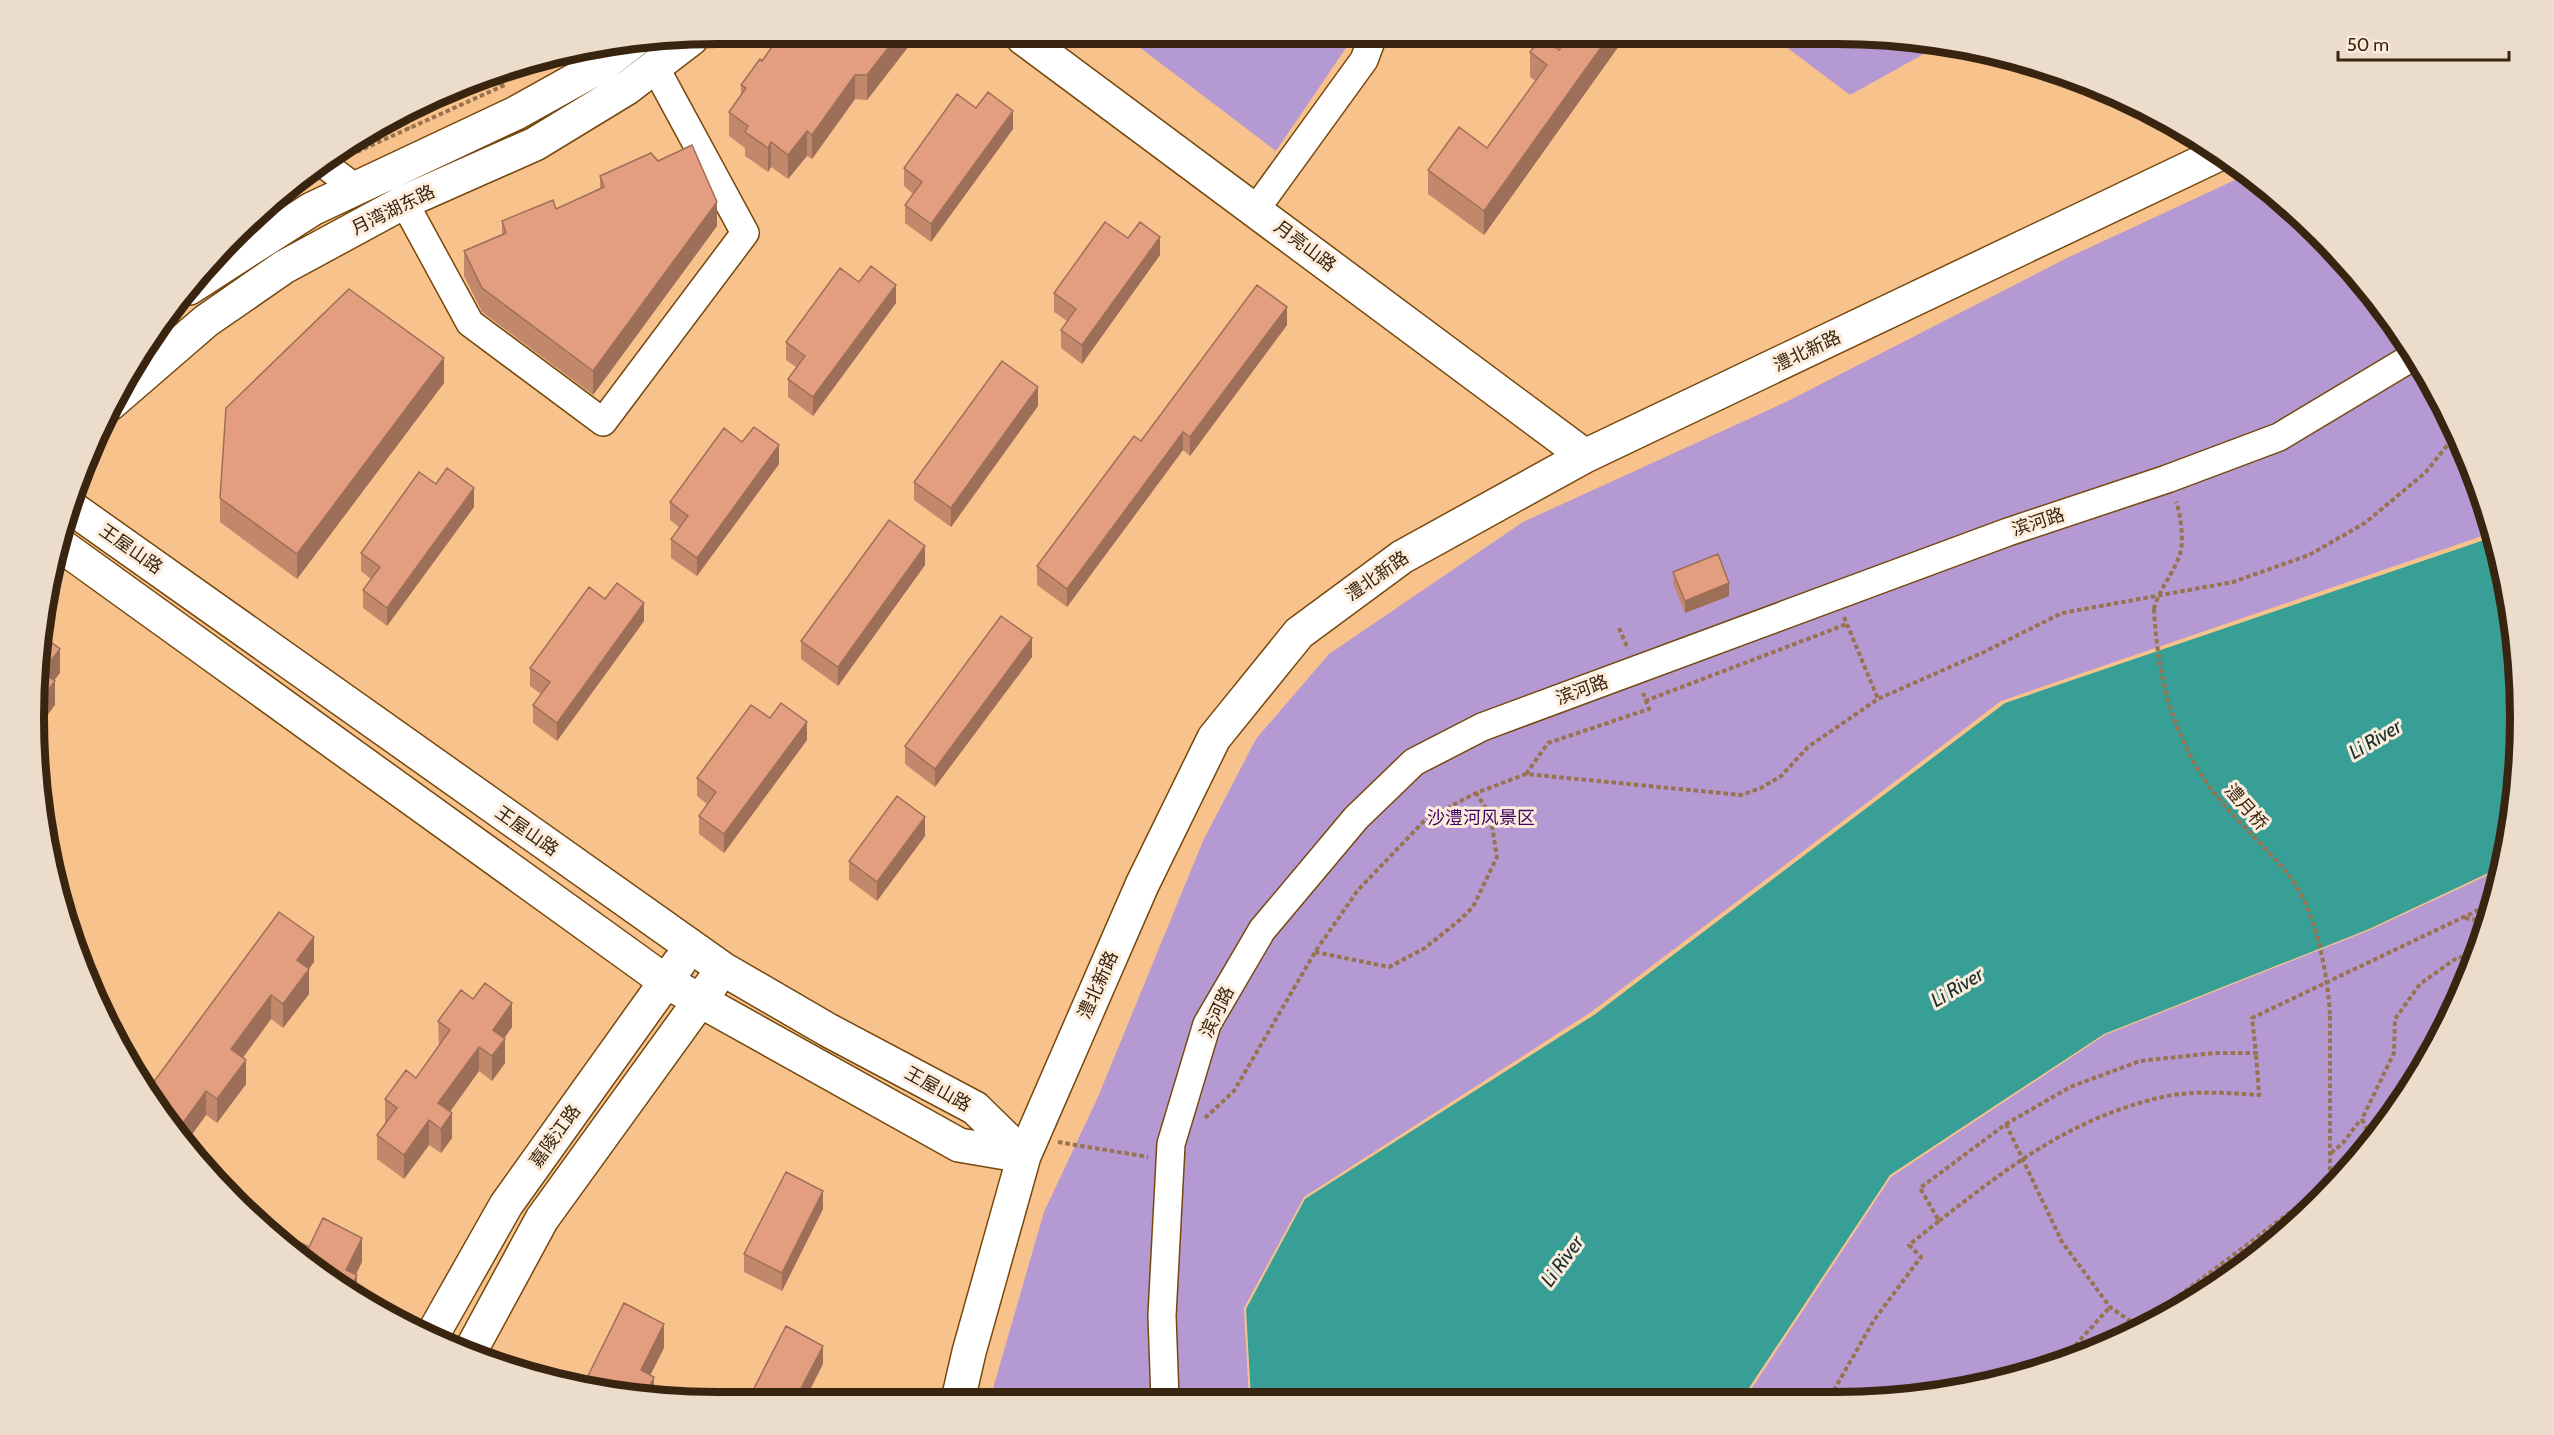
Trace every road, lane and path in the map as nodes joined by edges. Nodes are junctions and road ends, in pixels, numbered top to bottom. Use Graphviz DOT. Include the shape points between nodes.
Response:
graph roads {
  1 [pos="1031,44"];
  2 [pos="1370,44"];
  3 [pos="684,45"];
  4 [pos="621,50"];
  5 [pos="656,66"];
  6 [pos="498,80"];
  7 [pos="512,81"];
  8 [pos="502,86"];
  9 [pos="404,121"];
  10 [pos="409,129"];
  11 [pos="347,155"];
  12 [pos="2211,157"];
  13 [pos="329,167"];
  14 [pos="357,189"];
  15 [pos="404,202"];
  16 [pos="1256,209"];
  17 [pos="209,275"];
  18 [pos="2407,360"];
  19 [pos="130,388"];
  20 [pos="2451,441"];
  21 [pos="1585,456"];
  22 [pos="2167,479"];
  23 [pos="76,511"];
  24 [pos="65,548"];
  25 [pos="2158,593"];
  26 [pos="1837,597"];
  27 [pos="1848,624"];
  28 [pos="1878,699"];
  29 [pos="1645,701"];
  30 [pos="1476,793"];
  31 [pos="2483,908"];
  32 [pos="2465,918"];
  33 [pos="2479,920"];
  34 [pos="691,947"];
  35 [pos="1315,952"];
  36 [pos="2466,958"];
  37 [pos="723,969"];
  38 [pos="665,981"];
  39 [pos="701,1001"];
  40 [pos="2256,1053"];
  41 [pos="2362,1119"];
  42 [pos="2006,1124"];
  43 [pos="2368,1132"];
  44 [pos="1028,1147"];
  45 [pos="1170,1152"];
  46 [pos="2331,1153"];
  47 [pos="2022,1157"];
  48 [pos="2331,1175"];
  49 [pos="2294,1212"];
  50 [pos="1939,1221"];
  51 [pos="2207,1277"];
  52 [pos="2209,1279"];
  53 [pos="2172,1302"];
  54 [pos="2110,1307"];
  55 [pos="2133,1323"];
  56 [pos="436,1329"];
  57 [pos="474,1345"];
  58 [pos="2072,1348"];
  59 [pos="960,1392"];
  60 [pos="1165,1392"];
  61 [pos="1832,1392"];
  1 -- 16 [label="street, 月亮山路"];
  2 -- 16 [label="street" via="1364,60"];
  3 -- 5 [label="street, 月湾湖东路"];
  4 -- 14 [label="street, 月湾湖东路" via="516,113"];
  5 -- 15 [label="street, 月湾湖东路" via="535,144"];
  5 -- 15 [label="street" via="745,233 603,422 470,323"];
  6 -- 8 [label="path"];
  7 -- 8 [label="path"];
  8 -- 10 [label="path"];
  9 -- 10 [label="path"];
  10 -- 11 [label="path"];
  12 -- 21 [label="street, 澧北新路"];
  13 -- 14 [label="street"];
  14 -- 17 [label="street, 月湾湖东路" via="312,210"];
  15 -- 19 [label="street, 月湾湖东路" via="284,267 206,321"];
  16 -- 21 [label="street, 月亮山路"];
  18 -- 22 [label="street, 滨河路" via="2279,437"];
  20 -- 25 [label="path" via="2426,472 2365,523 2309,555 2233,582"];
  21 -- 44 [label="street, 澧北新路" via="1402,557 1299,633 1214,738 1142,885"];
  22 -- 25 [label="path, 澧月桥" via="2179,511 2180,553"];
  22 -- 26 [label="street, 滨河路" via="2008,532"];
  23 -- 34 [label="street, 王屋山路"];
  24 -- 38 [label="street, 王屋山路"];
  25 -- 28 [label="path" via="2062,613"];
  25 -- 46 [label="path, 澧月桥, bridge" via="2154,609 2156,652 2175,724 2201,775 2289,876 2310,915 2329,988"];
  26 -- 27 [label="path"];
  26 -- 45 [label="street, 滨河路" via="1482,727 1414,762 1356,818 1262,930 1207,1024"];
  27 -- 28 [label="path"];
  27 -- 29 [label="path"];
  28 -- 30 [label="path" via="1808,747 1781,776 1741,795 1526,774"];
  30 -- 35 [label="path" via="1426,819 1358,890"];
  30 -- 35 [label="path" via="1490,814 1497,857 1467,913 1425,948 1389,967"];
  31 -- 32 [label="path"];
  32 -- 33 [label="path"];
  32 -- 40 [label="path" via="2252,1018"];
  34 -- 37 [label="street, 王屋山路"];
  34 -- 38 [label="street, 嘉陵江路"];
  35 -- 45 [label="path" via="1234,1091"];
  36 -- 41 [label="path" via="2458,957 2420,984 2395,1019 2394,1053"];
  37 -- 39 [label="street"];
  37 -- 44 [label="street, 王屋山路" via="975,1108"];
  38 -- 39 [label="street, 王屋山路"];
  38 -- 56 [label="street, 嘉陵江路" via="506,1205"];
  39 -- 44 [label="street, 王屋山路" via="959,1145"];
  39 -- 57 [label="street" via="542,1219"];
  40 -- 42 [label="path" via="2140,1061 2070,1087"];
  40 -- 47 [label="path" via="2259,1095 2164,1096 2080,1124"];
  41 -- 43 [label="path"];
  41 -- 46 [label="path"];
  42 -- 47 [label="path"];
  42 -- 50 [label="path" via="1920,1188"];
  44 -- 45 [label="path"];
  44 -- 59 [label="street, 澧北新路"];
  45 -- 60 [label="street, 滨河路" via="1162,1316"];
  46 -- 48 [label="path, 澧月桥"];
  47 -- 50 [label="path"];
  47 -- 54 [label="path" via="2062,1242"];
  49 -- 51 [label="path"];
  50 -- 61 [label="path" via="1909,1245 1921,1257 1874,1320"];
  51 -- 52 [label="path"];
  51 -- 53 [label="path"];
  54 -- 55 [label="path"];
  54 -- 58 [label="path"];
}
